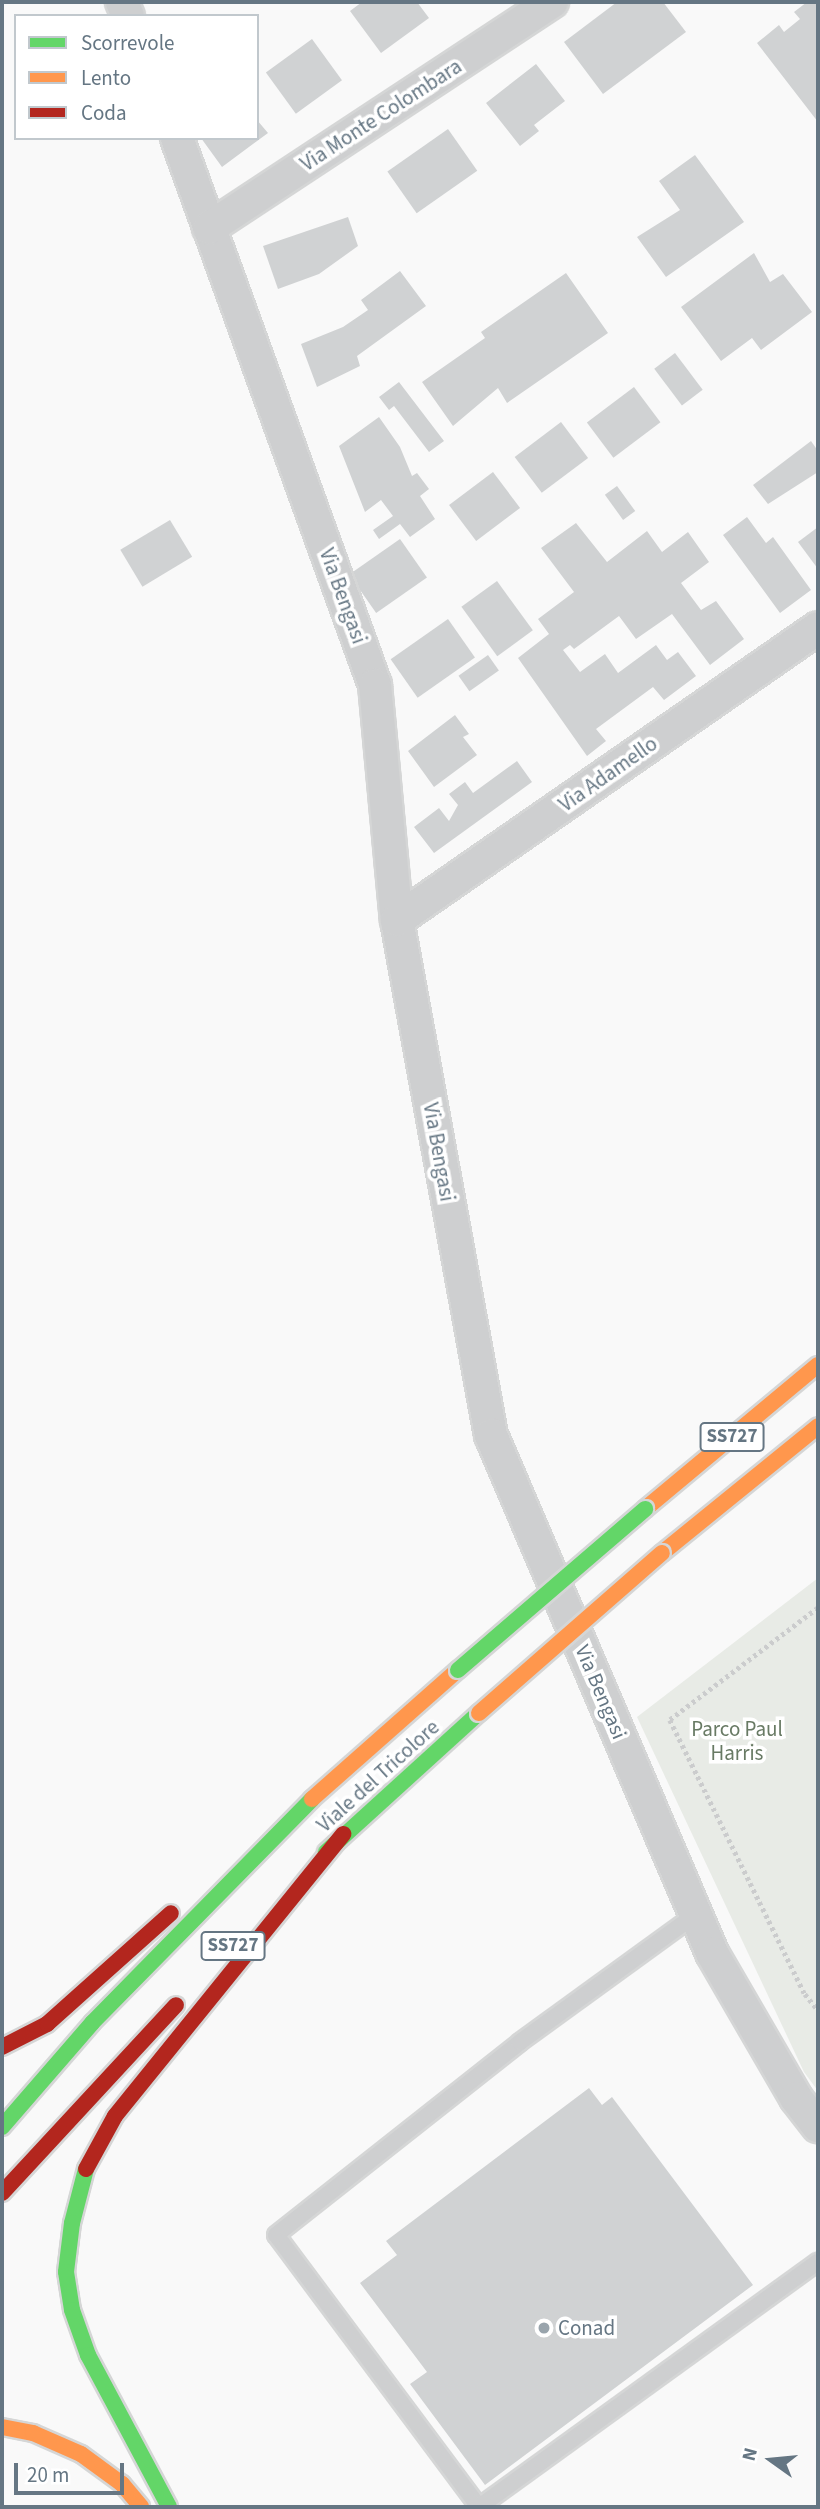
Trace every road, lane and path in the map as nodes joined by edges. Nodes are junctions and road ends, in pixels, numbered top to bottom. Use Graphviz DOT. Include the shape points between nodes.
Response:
graph roads {
  1 [pos="552,2"];
  2 [pos="178,140"];
  3 [pos="209,228"];
  4 [pos="818,628"];
  5 [pos="397,920"];
  6 [pos="818,1365"];
  7 [pos="818,1426"];
  8 [pos="818,1608"];
  9 [pos="309,1802"];
  10 [pos="343,1834"];
  11 [pos="696,1914"];
  12 [pos="210,1970"];
  13 [pos="191,1990"];
  14 [pos="818,2010"];
  15 [pos="2,2047"];
  16 [pos="818,2126"];
  17 [pos="2,2127"];
  18 [pos="2,2193"];
  19 [pos="818,2262"];
  20 [pos="2,2427"];
  21 [pos="141,2507"];
  22 [pos="169,2507"];
  23 [pos="479,2507"];
  1 -- 3 [label="street, Via Monte Colombara"];
  2 -- 3 [label="street, Via Bengasi"];
  3 -- 5 [label="street, Via Bengasi" via="375,685"];
  4 -- 5 [label="street, Via Adamello"];
  5 -- 11 [label="street, Via Bengasi" via="491,1435"];
  6 -- 9 [label="highway, Viale del Tricolore / SS727, bridge"];
  7 -- 10 [label="highway, Viale del Tricolore / SS727, bridge" via="662,1553"];
  8 -- 14 [label="path" via="670,1720 805,1994"];
  9 -- 15 [label="highway" via="118,1955 47,2024"];
  9 -- 17 [label="highway, Viale del Tricolore / SS727" via="92,2023"];
  10 -- 12 [label="highway, Viale del Tricolore / SS727"];
  10 -- 22 [label="highway" via="115,2116 87,2166 72,2222 65,2272 72,2310 88,2355"];
  11 -- 16 [label="street, Via Bengasi" via="712,1952 789,2086"];
  11 -- 23 [label="lane" via="520,2042 276,2235"];
  13 -- 18 [label="highway, SS727"];
  19 -- 23 [label="lane"];
  20 -- 21 [label="highway" via="33,2432 81,2454 122,2484"];
}
